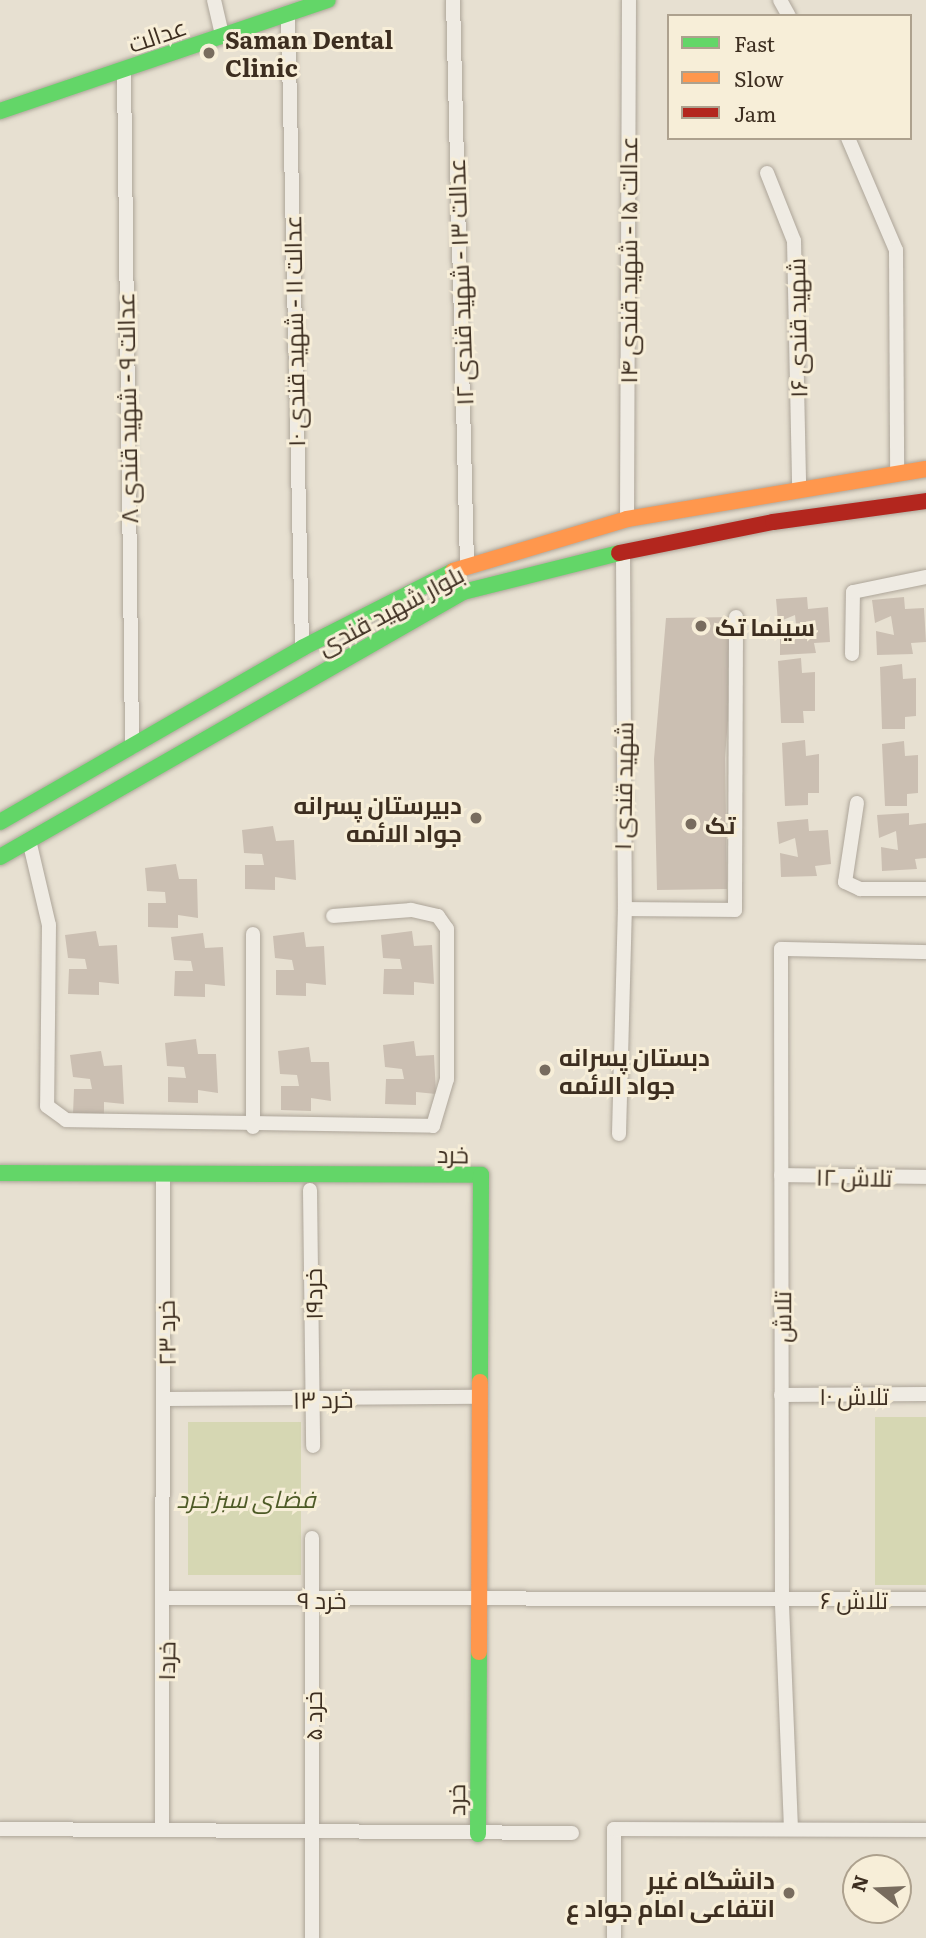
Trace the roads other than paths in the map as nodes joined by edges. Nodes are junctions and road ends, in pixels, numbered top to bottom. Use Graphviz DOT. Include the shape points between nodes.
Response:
graph roads {
  1 [pos="214,0"];
  2 [pos="328,0"];
  3 [pos="453,0"];
  4 [pos="628,0"];
  5 [pos="288,14"];
  6 [pos="222,36"];
  7 [pos="124,69"];
  8 [pos="0,111"];
  9 [pos="849,140"];
  10 [pos="767,173"];
  11 [pos="926,469"];
  12 [pos="897,473"];
  13 [pos="799,488"];
  14 [pos="926,501"];
  15 [pos="627,519"];
  16 [pos="623,552"];
  17 [pos="467,564"];
  18 [pos="926,577"];
  19 [pos="736,617"];
  20 [pos="302,648"];
  21 [pos="852,654"];
  22 [pos="246,681"];
  23 [pos="259,707"];
  24 [pos="196,712"];
  25 [pos="218,731"];
  26 [pos="132,747"];
  27 [pos="857,803"];
  28 [pos="0,822"];
  29 [pos="29,840"];
  30 [pos="0,857"];
  31 [pos="926,889"];
  32 [pos="625,909"];
  33 [pos="333,916"];
  34 [pos="253,934"];
  35 [pos="926,952"];
  36 [pos="253,1126"];
  37 [pos="619,1134"];
  38 [pos="0,1173"];
  39 [pos="163,1174"];
  40 [pos="782,1175"];
  41 [pos="926,1177"];
  42 [pos="310,1190"];
  43 [pos="926,1394"];
  44 [pos="782,1395"];
  45 [pos="480,1397"];
  46 [pos="314,1398"];
  47 [pos="166,1399"];
  48 [pos="313,1446"];
  49 [pos="165,1493"];
  50 [pos="312,1538"];
  51 [pos="166,1598"];
  52 [pos="312,1599"];
  53 [pos="926,1599"];
  54 [pos="782,1600"];
  55 [pos="479,1601"];
  56 [pos="0,1829"];
  57 [pos="791,1829"];
  58 [pos="162,1830"];
  59 [pos="926,1830"];
  60 [pos="572,1833"];
  61 [pos="312,1834"];
  62 [pos="478,1834"];
  63 [pos="312,1938"];
  64 [pos="614,1938"];
  1 -- 6 [label="street"];
  2 -- 5 [label="main road, عدالت"];
  3 -- 17 [label="street, عدالت ۱۳ - شهید قندی ۱۲"];
  4 -- 15 [label="street, عدالت ۱۵ - شهید قندی ۱۴"];
  5 -- 6 [label="main road, عدالت"];
  5 -- 20 [label="street, عدالت ۱۱ - شهید قندی ۱۰"];
  6 -- 7 [label="main road, عدالت"];
  7 -- 8 [label="main road, عدالت"];
  7 -- 26 [label="street, عدالت ۹ - شهید قندی ۸"];
  9 -- 12 [label="street" via="895,250"];
  10 -- 13 [label="street, شهید قندی ۱۶" via="793,241"];
  11 -- 12 [label="main road, بلوار شهید قندی"];
  12 -- 13 [label="main road, بلوار شهید قندی"];
  13 -- 15 [label="main road, بلوار شهید قندی"];
  14 -- 16 [label="main road, بلوار شهید قندی"];
  15 -- 17 [label="main road, بلوار شهید قندی"];
  16 -- 23 [label="main road, بلوار شهید قندی" via="463,592"];
  16 -- 32 [label="street, شهيد قندی ۱"];
  17 -- 20 [label="main road, بلوار شهید قندی"];
  18 -- 21 [label="street" via="853,592"];
  19 -- 32 [label="street" via="735,910"];
  20 -- 22 [label="main road, بلوار شهید قندی"];
  22 -- 23 [label="main road" via="245,702"];
  22 -- 24 [label="main road, بلوار شهید قندی"];
  23 -- 25 [label="main road, بلوار شهید قندی"];
  24 -- 25 [label="main road" via="217,716"];
  24 -- 26 [label="main road, بلوار شهید قندی"];
  25 -- 29 [label="main road, بلوار شهید قندی"];
  26 -- 28 [label="main road, بلوار شهید قندی"];
  27 -- 31 [label="street" via="845,883"];
  29 -- 30 [label="main road, بلوار شهید قندی"];
  29 -- 36 [label="street" via="49,925 47,1105 66,1120"];
  32 -- 37 [label="street, شهيد قندی ۱"];
  33 -- 36 [label="street" via="411,910 443,921 447,1066 439,1121 427,1128"];
  34 -- 36 [label="street"];
  35 -- 40 [label="street, تلاش" via="781,949"];
  38 -- 39 [label="main road, خرد"];
  39 -- 45 [label="main road, خرد" via="481,1175"];
  39 -- 47 [label="street, خرد ۲۳"];
  40 -- 41 [label="street, تلاش ۱۲"];
  40 -- 44 [label="street, تلاش"];
  42 -- 46 [label="street, خرد۱۹"];
  43 -- 44 [label="street, تلاش ۱۰"];
  44 -- 54 [label="street, تلاش"];
  45 -- 46 [label="street, خرد ۱۳"];
  45 -- 55 [label="main road, خرد"];
  46 -- 47 [label="street, خرد ۱۳"];
  46 -- 48 [label="street, خرد۱۹"];
  47 -- 49 [label="street, خرد ۲۳"];
  49 -- 51 [label="street, خرد۱"];
  50 -- 52 [label="street, خرد ۵"];
  51 -- 52 [label="street, خرد ۹"];
  51 -- 58 [label="street, خرد۱"];
  52 -- 55 [label="street, خرد ۹"];
  52 -- 61 [label="street, خرد ۵"];
  53 -- 54 [label="street, تلاش ۶"];
  54 -- 55 [label="street"];
  54 -- 57 [label="street, تلاش"];
  55 -- 62 [label="main road, خرد"];
  56 -- 58 [label="street, خرد"];
  57 -- 59 [label="street"];
  57 -- 64 [label="street" via="614,1829"];
  58 -- 61 [label="street, خرد"];
  60 -- 62 [label="street"];
  61 -- 62 [label="street, خرد"];
  61 -- 63 [label="street"];
}
